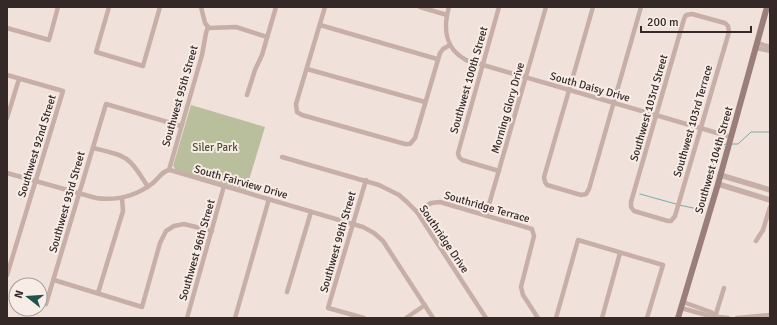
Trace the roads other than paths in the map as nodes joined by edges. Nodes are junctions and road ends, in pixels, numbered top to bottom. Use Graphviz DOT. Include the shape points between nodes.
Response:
graph roads {
  1 [pos="58,7"];
  2 [pos="109,7"];
  3 [pos="160,7"];
  4 [pos="201,7"];
  5 [pos="276,7"];
  6 [pos="325,7"];
  7 [pos="420,7"];
  8 [pos="449,7"];
  9 [pos="499,7"];
  10 [pos="546,7"];
  11 [pos="593,7"];
  12 [pos="641,7"];
  13 [pos="767,7"];
  14 [pos="447,15"];
  15 [pos="320,25"];
  16 [pos="728,26"];
  17 [pos="208,27"];
  18 [pos="7,28"];
  19 [pos="267,37"];
  20 [pos="450,45"];
  21 [pos="756,45"];
  22 [pos="770,47"];
  23 [pos="770,51"];
  24 [pos="437,59"];
  25 [pos="483,65"];
  26 [pos="307,69"];
  27 [pos="7,75"];
  28 [pos="526,78"];
  29 [pos="19,79"];
  30 [pos="570,90"];
  31 [pos="247,95"];
  32 [pos="425,102"];
  33 [pos="614,103"];
  34 [pos="657,115"];
  35 [pos="7,118"];
  36 [pos="182,126"];
  37 [pos="700,128"];
  38 [pos="731,139"];
  39 [pos="93,148"];
  40 [pos="282,157"];
  41 [pos="169,170"];
  42 [pos="499,171"];
  43 [pos="7,172"];
  44 [pos="720,175"];
  45 [pos="366,180"];
  46 [pos="35,181"];
  47 [pos="718,184"];
  48 [pos="224,186"];
  49 [pos="148,187"];
  50 [pos="770,190"];
  51 [pos="79,194"];
  52 [pos="122,198"];
  53 [pos="269,199"];
  54 [pos="770,200"];
  55 [pos="770,207"];
  56 [pos="311,212"];
  57 [pos="417,212"];
  58 [pos="486,214"];
  59 [pos="672,220"];
  60 [pos="353,224"];
  61 [pos="212,231"];
  62 [pos="756,241"];
  63 [pos="620,254"];
  64 [pos="7,275"];
  65 [pos="54,280"];
  66 [pos="724,288"];
  67 [pos="287,292"];
  68 [pos="98,293"];
  69 [pos="48,298"];
  70 [pos="425,305"];
  71 [pos="682,305"];
  72 [pos="770,315"];
  73 [pos="715,317"];
  74 [pos="756,317"];
  75 [pos="187,318"];
  76 [pos="235,318"];
  77 [pos="364,318"];
  78 [pos="406,318"];
  79 [pos="433,318"];
  80 [pos="486,318"];
  81 [pos="538,318"];
  82 [pos="556,318"];
  83 [pos="602,318"];
  84 [pos="647,318"];
  85 [pos="678,318"];
  86 [pos="728,318"];
  87 [pos="737,318"];
  1 -- 18 [label="street" via="49,40"];
  2 -- 3 [label="street" via="96,52 143,66"];
  4 -- 17 [label="street"];
  5 -- 19 [label="street"];
  6 -- 15 [label="street"];
  7 -- 14 [label="street"];
  8 -- 14 [label="street"];
  9 -- 25 [label="street, Southwest 100th Street"];
  10 -- 28 [label="street, Morning Glory Drive"];
  11 -- 30 [label="street"];
  12 -- 33 [label="street"];
  13 -- 21 [label="main road, Southwest 104th Street"];
  14 -- 20 [label="street" via="445,27"];
  15 -- 24 [label="street"];
  15 -- 26 [label="street"];
  16 -- 34 [label="street, Southwest 103rd Street" via="695,14 684,19"];
  16 -- 37 [label="street, Southwest 103rd Terrace" via="729,32"];
  17 -- 19 [label="street" via="236,27"];
  17 -- 36 [label="street, Southwest 95th Street"];
  19 -- 31 [label="street"];
  20 -- 24 [label="street" via="440,51"];
  20 -- 25 [label="street, South Daisy Drive" via="463,58"];
  21 -- 22 [label="street"];
  21 -- 23 [label="street"];
  21 -- 38 [label="main road, Southwest 104th Street"];
  24 -- 32 [label="street"];
  25 -- 28 [label="street, South Daisy Drive"];
  25 -- 42 [label="street, Southwest 100th Street" via="458,153 462,160"];
  26 -- 32 [label="street"];
  26 -- 32 [label="street" via="296,104 297,112 405,144 410,144 415,138"];
  27 -- 29 [label="street"];
  28 -- 30 [label="street, South Daisy Drive"];
  28 -- 42 [label="street, Morning Glory Drive"];
  29 -- 35 [label="street"];
  29 -- 46 [label="street, Southwest 92nd Street" via="63,91"];
  30 -- 33 [label="street, South Daisy Drive"];
  30 -- 33 [label="street" via="544,176 545,183 551,187 578,195 585,195 589,189"];
  33 -- 34 [label="street, South Daisy Drive"];
  34 -- 37 [label="street, South Daisy Drive"];
  34 -- 59 [label="street, Southwest 103rd Street" via="631,207 636,212"];
  36 -- 39 [label="street, Southwest 93rd Street" via="106,104"];
  36 -- 41 [label="street, Southwest 95th Street"];
  37 -- 38 [label="street, South Daisy Drive"];
  37 -- 59 [label="street, Southwest 103rd Terrace"];
  38 -- 44 [label="main road, Southwest 104th Street"];
  39 -- 49 [label="street" via="127,159"];
  39 -- 51 [label="street, Southwest 93rd Street"];
  40 -- 45 [label="street, Southridge Drive"];
  41 -- 48 [label="street, South Fairview Drive"];
  41 -- 49 [label="street"];
  42 -- 58 [label="street, Morning Glory Drive"];
  43 -- 46 [label="street"];
  44 -- 47 [label="main road, Southwest 104th Street"];
  44 -- 50 [label="street"];
  45 -- 57 [label="street, Southridge Drive" via="393,191"];
  45 -- 60 [label="street, Southwest 99th Street"];
  46 -- 51 [label="street"];
  46 -- 64 [label="street, Southwest 92nd Street"];
  47 -- 54 [label="street"];
  47 -- 71 [label="main road, Southwest 104th Street"];
  48 -- 53 [label="street, South Fairview Drive"];
  48 -- 61 [label="street, Southwest 96th Street"];
  49 -- 52 [label="street"];
  51 -- 52 [label="street" via="102,199"];
  51 -- 65 [label="street, Southwest 93rd Street"];
  52 -- 68 [label="street" via="123,211"];
  53 -- 56 [label="street, South Fairview Drive"];
  53 -- 76 [label="street"];
  55 -- 62 [label="street" via="763,230"];
  56 -- 60 [label="street, South Fairview Drive"];
  56 -- 67 [label="street"];
  57 -- 58 [label="street, Southridge Terrace" via="436,202"];
  57 -- 80 [label="street, Southridge Drive"];
  58 -- 81 [label="street, Southridge Terrace" via="533,230 533,240 521,287 523,295"];
  60 -- 70 [label="street, South Fairview Drive" via="372,231 382,241"];
  60 -- 77 [label="street, Southwest 99th Street" via="328,308"];
  61 -- 68 [label="street" via="184,224 166,231 160,243 142,307"];
  61 -- 75 [label="street, Southwest 96th Street"];
  63 -- 82 [label="street" via="578,240"];
  63 -- 83 [label="street"];
  63 -- 84 [label="street" via="663,265"];
  65 -- 68 [label="street"];
  65 -- 69 [label="street, Southwest 93rd Street"];
  66 -- 73 [label="street"];
  70 -- 78 [label="street"];
  70 -- 79 [label="street, South Fairview Drive"];
  71 -- 73 [label="street" via="711,312"];
  71 -- 85 [label="main road, Southwest 104th Street"];
  72 -- 74 [label="street"];
  73 -- 86 [label="street"];
  74 -- 87 [label="street"];
}
